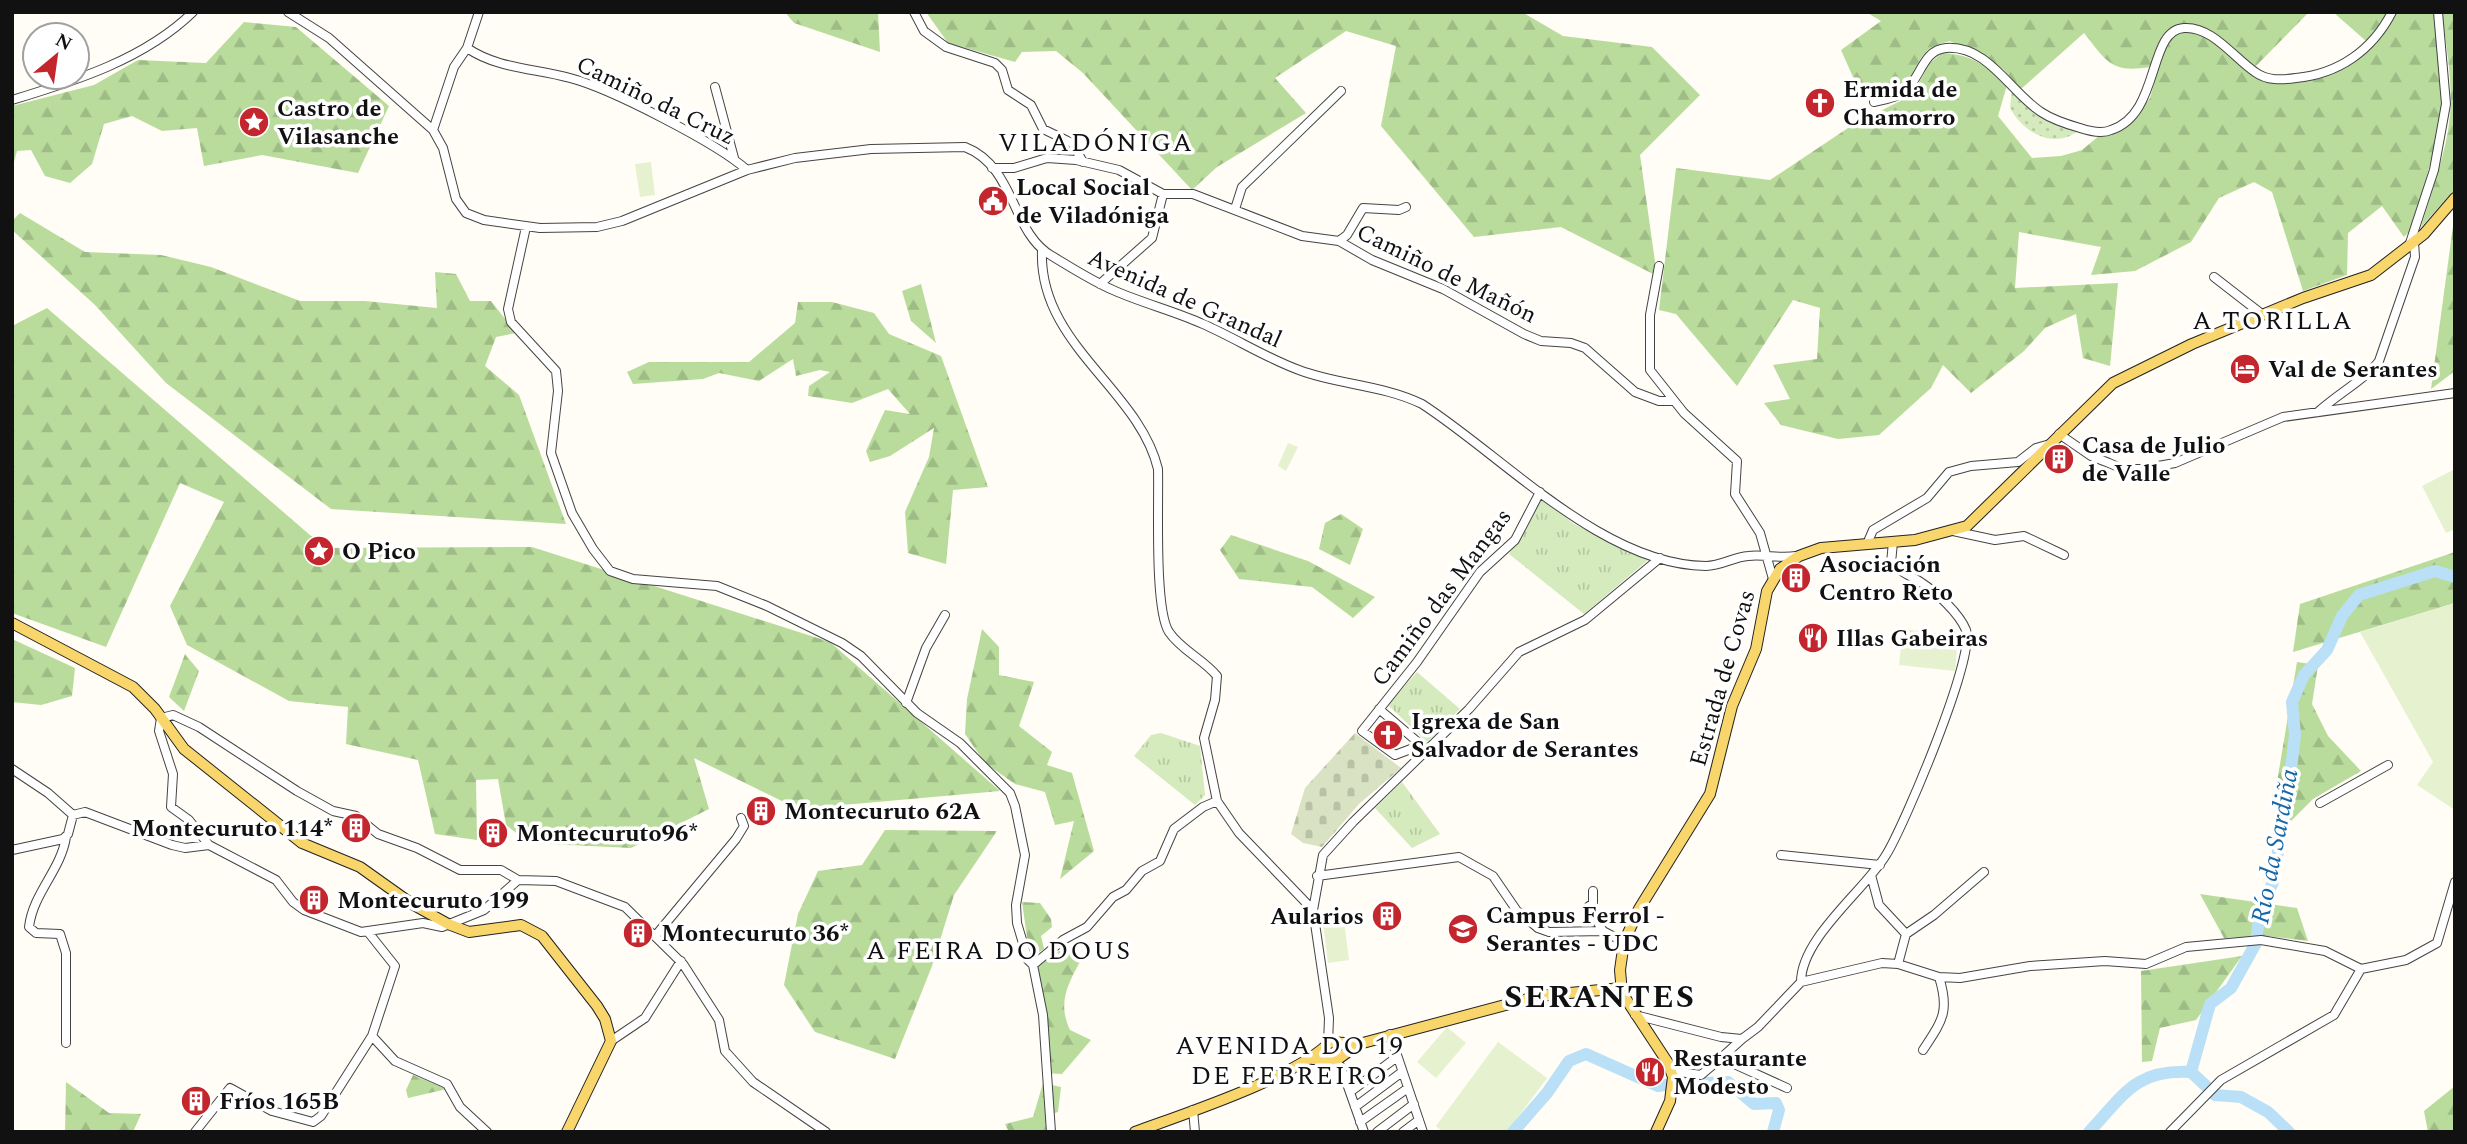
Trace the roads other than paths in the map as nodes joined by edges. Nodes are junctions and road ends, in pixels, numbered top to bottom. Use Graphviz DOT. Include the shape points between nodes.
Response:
graph roads {
  1 [pos="193,12"];
  2 [pos="288,12"];
  3 [pos="479,12"];
  4 [pos="914,12"];
  5 [pos="2392,12"];
  6 [pos="2438,12"];
  7 [pos="467,48"];
  8 [pos="715,88"];
  9 [pos="1341,91"];
  10 [pos="12,100"];
  11 [pos="1874,102"];
  12 [pos="433,130"];
  13 [pos="734,158"];
  14 [pos="1083,162"];
  15 [pos="992,168"];
  16 [pos="747,170"];
  17 [pos="1163,194"];
  18 [pos="2455,198"];
  19 [pos="1406,207"];
  20 [pos="1235,209"];
  21 [pos="526,227"];
  22 [pos="1339,241"];
  23 [pos="2411,244"];
  24 [pos="1042,250"];
  25 [pos="1659,266"];
  26 [pos="2214,277"];
  27 [pos="1100,284"];
  28 [pos="2263,314"];
  29 [pos="2455,393"];
  30 [pos="1673,401"];
  31 [pos="2318,412"];
  32 [pos="2060,434"];
  33 [pos="2050,444"];
  34 [pos="1540,492"];
  35 [pos="1953,531"];
  36 [pos="1893,542"];
  37 [pos="1867,544"];
  38 [pos="2064,555"];
  39 [pos="1766,556"];
  40 [pos="1799,556"];
  41 [pos="1660,558"];
  42 [pos="1779,571"];
  43 [pos="945,615"];
  44 [pos="12,623"];
  45 [pos="906,703"];
  46 [pos="1379,709"];
  47 [pos="161,718"];
  48 [pos="1426,749"];
  49 [pos="2388,765"];
  50 [pos="12,769"];
  51 [pos="1217,801"];
  52 [pos="2320,803"];
  53 [pos="73,815"];
  54 [pos="741,818"];
  55 [pos="66,837"];
  56 [pos="209,845"];
  57 [pos="12,850"];
  58 [pos="1781,855"];
  59 [pos="1880,865"];
  60 [pos="1984,872"];
  61 [pos="1871,875"];
  62 [pos="1317,876"];
  63 [pos="518,880"];
  64 [pos="2455,882"];
  65 [pos="1593,891"];
  66 [pos="1313,910"];
  67 [pos="448,924"];
  68 [pos="1602,931"];
  69 [pos="368,932"];
  70 [pos="1906,934"];
  71 [pos="656,935"];
  72 [pos="1624,942"];
  73 [pos="681,961"];
  74 [pos="1898,964"];
  75 [pos="1033,965"];
  76 [pos="2361,969"];
  77 [pos="1939,977"];
  78 [pos="1801,982"];
  79 [pos="1620,988"];
  80 [pos="1635,1014"];
  81 [pos="1390,1034"];
  82 [pos="372,1036"];
  83 [pos="1742,1039"];
  84 [pos="611,1041"];
  85 [pos="66,1043"];
  86 [pos="1335,1050"];
  87 [pos="1923,1050"];
  88 [pos="1397,1057"];
  89 [pos="1721,1058"];
  90 [pos="1672,1071"];
  91 [pos="1402,1072"];
  92 [pos="1408,1088"];
  93 [pos="1787,1088"];
  94 [pos="1350,1092"];
  95 [pos="1414,1104"];
  96 [pos="1355,1107"];
  97 [pos="1193,1110"];
  98 [pos="1419,1120"];
  99 [pos="313,1122"];
  100 [pos="1360,1122"];
  101 [pos="195,1132"];
  102 [pos="312,1132"];
  103 [pos="487,1132"];
  104 [pos="566,1132"];
  105 [pos="826,1132"];
  106 [pos="1051,1132"];
  107 [pos="1135,1132"];
  108 [pos="1195,1132"];
  109 [pos="1364,1132"];
  110 [pos="1377,1132"];
  111 [pos="1403,1132"];
  112 [pos="1423,1132"];
  113 [pos="1656,1132"];
  114 [pos="2170,1132"];
  1 -- 10 [label="street" via="162,38 101,69"];
  2 -- 12 [label="street, Avenida de Grandal" via="329,38"];
  3 -- 7 [label="street"];
  4 -- 14 [label="street" via="924,31 946,47 995,63 1008,90 1031,105 1042,129 1072,143"];
  5 -- 11 [label="street" via="2366,47 2339,68 2284,80 2256,73 2227,47 2201,32 2178,29 2161,46 2148,93 2132,115 2112,130 2086,130 2062,123 2040,111 1997,71 1961,49 1932,53 1902,93"];
  6 -- 23 [label="street" via="2446,104 2434,170"];
  7 -- 12 [label="street" via="454,67"];
  7 -- 13 [label="street, Camiño da Cruz" via="501,65 573,78"];
  8 -- 13 [label="street"];
  9 -- 20 [label="street" via="1242,187"];
  12 -- 21 [label="street, Avenida de Grandal" via="461,208 477,218"];
  13 -- 16 [label="street, Camiño da Cruz"];
  14 -- 15 [label="street, Camiño de Mañón" via="1047,158 1013,168"];
  14 -- 17 [label="street, Camiño de Mañón" via="1119,170"];
  15 -- 16 [label="street, Avenida de Grandal" via="970,149 951,146 806,156"];
  15 -- 24 [label="street, Avenida de Grandal" via="1008,186"];
  16 -- 21 [label="street, Avenida de Grandal" via="622,222 597,227"];
  17 -- 20 [label="street, Camiño de Mañón" via="1193,194"];
  17 -- 27 [label="street" via="1152,238"];
  18 -- 23 [label="main road, Estrada de Covas" via="2435,224"];
  19 -- 22 [label="street" via="1363,208"];
  20 -- 22 [label="street, Camiño de Mañón" via="1302,236"];
  21 -- 45 [label="street" via="508,309 511,322 556,371 551,453 572,513 610,571 633,579 717,586 767,606 861,656"];
  22 -- 30 [label="street, Camiño de Mañón" via="1443,289 1524,334 1585,348 1635,392"];
  23 -- 28 [label="main road, Estrada de Covas" via="2363,279"];
  23 -- 31 [label="street" via="2415,257 2379,362"];
  24 -- 27 [label="street, Avenida de Grandal"];
  24 -- 51 [label="street" via="1048,293 1079,352 1153,447 1158,469 1160,616 1179,644 1217,676 1216,700 1204,738"];
  25 -- 30 [label="street" via="1650,315 1650,370"];
  26 -- 28 [label="street"];
  27 -- 34 [label="street, Avenida de Grandal" via="1204,324 1299,370 1411,399"];
  28 -- 32 [label="main road, Estrada de Covas" via="2113,383"];
  29 -- 31 [label="street"];
  30 -- 39 [label="street" via="1737,461 1735,495 1760,533"];
  31 -- 32 [label="street" via="2283,417 2175,463 2141,469 2123,469 2100,460"];
  32 -- 33 [label="main road, Estrada de Covas"];
  33 -- 35 [label="main road, Estrada de Covas" via="1983,513"];
  33 -- 37 [label="street" via="2018,462 1948,472 1927,498 1873,530"];
  34 -- 41 [label="street, Avenida de Grandal" via="1573,517"];
  34 -- 46 [label="street, Camiño das Mangas" via="1515,540 1480,572"];
  35 -- 36 [label="main road, Estrada de Covas"];
  35 -- 38 [label="street" via="1995,540 2024,536"];
  36 -- 37 [label="main road, Estrada de Covas"];
  36 -- 59 [label="street" via="1890,557 1894,567 1930,588 1968,636 1956,691 1907,817"];
  37 -- 40 [label="main road, Estrada de Covas" via="1821,548"];
  39 -- 40 [label="street, Avenida de Grandal"];
  39 -- 41 [label="street, Avenida de Grandal" via="1707,566"];
  39 -- 42 [label="street"];
  39 -- 42 [label="street"];
  40 -- 42 [label="main road, Estrada de Covas"];
  41 -- 48 [label="street" via="1585,620 1519,652"];
  42 -- 72 [label="main road, Estrada de Covas" via="1756,649 1732,706 1710,794 1639,909"];
  43 -- 45 [label="street" via="926,648"];
  44 -- 47 [label="main road" via="121,679"];
  45 -- 75 [label="street" via="960,743 1010,793 1025,855 1017,923"];
  46 -- 48 [label="street"];
  46 -- 48 [label="street, Camiño das Mangas" via="1362,731 1395,755 1416,747"];
  47 -- 56 [label="street" via="159,731 173,775 172,807"];
  47 -- 63 [label="street" via="173,715 199,727 297,791 333,811 356,816 378,834 443,863 468,871 501,870"];
  47 -- 67 [label="main road" via="197,762 302,843 360,867"];
  48 -- 62 [label="street" via="1323,855"];
  49 -- 52 [label="street"];
  50 -- 53 [label="street"];
  51 -- 66 [label="street" via="1240,833"];
  51 -- 75 [label="street" via="1174,829 1160,861 1113,898 1087,927"];
  53 -- 55 [label="street"];
  53 -- 56 [label="street" via="96,815 185,848"];
  54 -- 71 [label="street" via="744,826 736,839"];
  55 -- 57 [label="street"];
  55 -- 85 [label="street" via="63,855 40,893 29,927 36,933 60,934 62,939"];
  56 -- 69 [label="street" via="276,880 304,910"];
  58 -- 59 [label="street"];
  59 -- 61 [label="street"];
  60 -- 70 [label="street"];
  61 -- 70 [label="street" via="1880,905"];
  61 -- 78 [label="street" via="1834,914 1801,970"];
  62 -- 66 [label="street"];
  62 -- 68 [label="street" via="1459,857 1493,876 1517,911 1538,928"];
  63 -- 67 [label="street" via="484,910"];
  63 -- 71 [label="street" via="556,881 611,900"];
  64 -- 76 [label="street" via="2437,943 2406,960"];
  65 -- 68 [label="street" via="1593,903 1588,907"];
  66 -- 86 [label="street"];
  67 -- 69 [label="street" via="393,925"];
  67 -- 84 [label="main road" via="468,932 521,925 542,936 597,1006"];
  68 -- 72 [label="street"];
  69 -- 82 [label="street" via="395,966"];
  70 -- 74 [label="street"];
  71 -- 73 [label="street"];
  72 -- 79 [label="main road, Estrada de Covas"];
  73 -- 84 [label="street" via="645,1018"];
  73 -- 105 [label="street" via="719,1020 725,1051 753,1082"];
  74 -- 77 [label="street"];
  74 -- 78 [label="street" via="1882,963"];
  75 -- 106 [label="street" via="1043,1015"];
  76 -- 77 [label="street" via="2325,951 2261,940 2186,947 2146,964 2105,961"];
  76 -- 114 [label="street" via="2333,1015 2221,1080"];
  77 -- 87 [label="street" via="1944,993 1942,1022"];
  78 -- 83 [label="street"];
  79 -- 80 [label="main road"];
  79 -- 81 [label="main road" via="1539,996"];
  80 -- 83 [label="street"];
  80 -- 90 [label="main road"];
  81 -- 86 [label="main road"];
  81 -- 88 [label="street"];
  82 -- 99 [label="street"];
  82 -- 103 [label="street" via="395,1061 447,1084 460,1107"];
  83 -- 89 [label="street"];
  84 -- 104 [label="main road"];
  86 -- 94 [label="street"];
  86 -- 97 [label="main road"];
  88 -- 91 [label="street"];
  88 -- 94 [label="street"];
  89 -- 90 [label="street" via="1700,1075"];
  89 -- 93 [label="street"];
  90 -- 113 [label="main road" via="1672,1093"];
  91 -- 92 [label="street"];
  91 -- 96 [label="street"];
  92 -- 95 [label="street"];
  92 -- 100 [label="street"];
  94 -- 96 [label="street"];
  95 -- 98 [label="street"];
  95 -- 110 [label="street"];
  96 -- 100 [label="street"];
  97 -- 107 [label="main road"];
  97 -- 108 [label="street"];
  98 -- 111 [label="street"];
  98 -- 112 [label="street"];
  99 -- 101 [label="street" via="272,1111 230,1088"];
  99 -- 102 [label="street"];
  100 -- 109 [label="street"];
}
